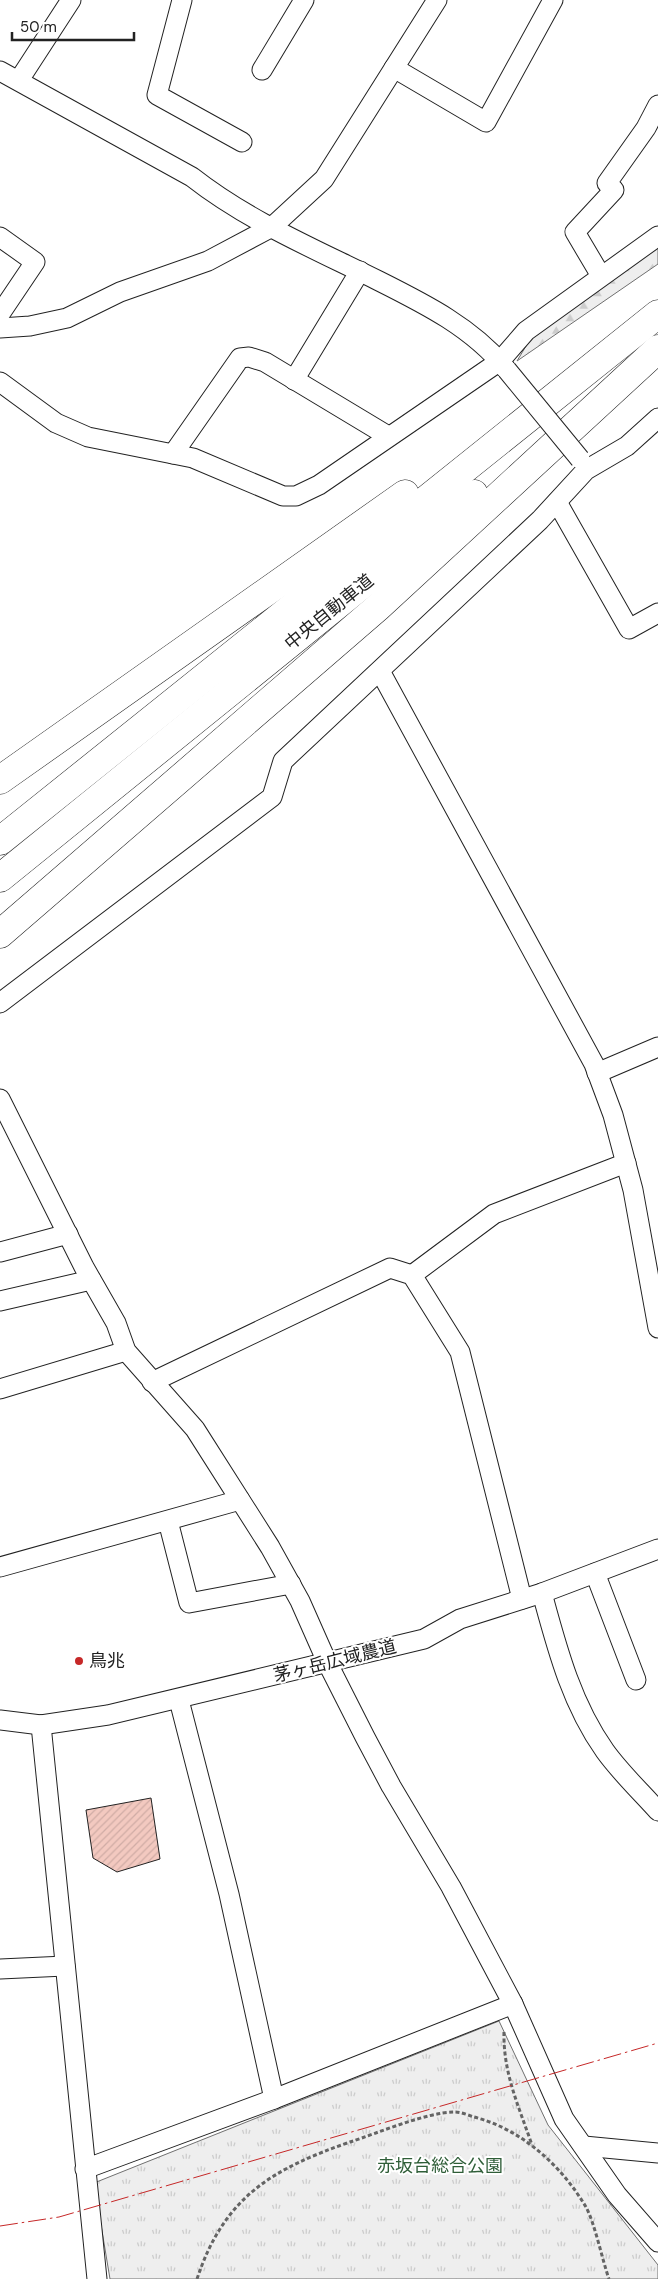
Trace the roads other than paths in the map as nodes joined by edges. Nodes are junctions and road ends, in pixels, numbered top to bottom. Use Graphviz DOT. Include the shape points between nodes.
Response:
graph roads {
  1 [pos="72,0"];
  2 [pos="182,0"];
  3 [pos="304,0"];
  4 [pos="437,0"];
  5 [pos="552,0"];
  6 [pos="394,68"];
  7 [pos="262,70"];
  8 [pos="0,71"];
  9 [pos="19,80"];
  10 [pos="658,105"];
  11 [pos="242,142"];
  12 [pos="272,228"];
  13 [pos="658,236"];
  14 [pos="0,237"];
  15 [pos="360,271"];
  16 [pos="602,276"];
  17 [pos="0,314"];
  18 [pos="658,314"];
  19 [pos="0,328"];
  20 [pos="623,341"];
  21 [pos="658,345"];
  22 [pos="658,349"];
  23 [pos="503,366"];
  24 [pos="294,380"];
  25 [pos="0,382"];
  26 [pos="658,418"];
  27 [pos="388,436"];
  28 [pos="173,454"];
  29 [pos="583,465"];
  30 [pos="557,502"];
  31 [pos="658,613"];
  32 [pos="380,671"];
  33 [pos="0,780"];
  34 [pos="0,841"];
  35 [pos="0,878"];
  36 [pos="0,934"];
  37 [pos="0,1003"];
  38 [pos="658,1046"];
  39 [pos="597,1073"];
  40 [pos="0,1099"];
  41 [pos="626,1163"];
  42 [pos="68,1234"];
  43 [pos="651,1251"];
  44 [pos="0,1252"];
  45 [pos="412,1275"];
  46 [pos="91,1280"];
  47 [pos="0,1301"];
  48 [pos="658,1328"];
  49 [pos="126,1351"];
  50 [pos="152,1382"];
  51 [pos="0,1389"];
  52 [pos="240,1500"];
  53 [pos="168,1520"];
  54 [pos="658,1549"];
  55 [pos="0,1567"];
  56 [pos="595,1573"];
  57 [pos="291,1584"];
  58 [pos="542,1593"];
  59 [pos="522,1599"];
  60 [pos="327,1662"];
  61 [pos="636,1680"];
  62 [pos="179,1700"];
  63 [pos="0,1720"];
  64 [pos="41,1725"];
  65 [pos="658,1811"];
  66 [pos="65,1966"];
  67 [pos="0,1969"];
  68 [pos="513,2004"];
  69 [pos="274,2099"];
  70 [pos="584,2146"];
  71 [pos="658,2154"];
  72 [pos="86,2169"];
  73 [pos="658,2242"];
  74 [pos="97,2279"];
  1 -- 9 [label="street"];
  2 -- 11 [label="street" via="157,95"];
  3 -- 7 [label="street"];
  4 -- 6 [label="street"];
  5 -- 6 [label="street" via="486,122"];
  6 -- 12 [label="street" via="324,179"];
  8 -- 9 [label="street"];
  9 -- 12 [label="street" via="192,177 218,197"];
  10 -- 16 [label="street" via="646,128 607,183 614,190 575,232"];
  12 -- 15 [label="street"];
  12 -- 19 [label="street" via="208,261 120,292 67,318"];
  13 -- 16 [label="street"];
  14 -- 17 [label="street" via="35,262"];
  15 -- 23 [label="street" via="456,323"];
  15 -- 24 [label="street"];
  16 -- 23 [label="street" via="526,330"];
  18 -- 20 [label="highway, 中央自動車道"];
  20 -- 33 [label="highway" via="479,439 336,544"];
  20 -- 34 [label="highway, 中央自動車道"];
  21 -- 35 [label="highway, 中央自動車道"];
  22 -- 36 [label="highway" via="377,608"];
  23 -- 27 [label="street"];
  23 -- 29 [label="street, bridge"];
  24 -- 27 [label="street"];
  24 -- 28 [label="street" via="265,362 240,358"];
  25 -- 28 [label="street" via="56,423 88,437"];
  26 -- 29 [label="street" via="626,446"];
  27 -- 28 [label="street" via="319,485 296,496 283,496 193,458"];
  29 -- 30 [label="street"];
  30 -- 31 [label="street" via="629,629"];
  30 -- 32 [label="street"];
  32 -- 37 [label="street" via="283,761 272,797"];
  32 -- 39 [label="street"];
  38 -- 39 [label="street"];
  39 -- 41 [label="street"];
  40 -- 42 [label="street"];
  41 -- 43 [label="street"];
  41 -- 45 [label="street" via="494,1214"];
  42 -- 44 [label="street"];
  42 -- 46 [label="street"];
  43 -- 48 [label="street"];
  45 -- 50 [label="street" via="390,1268"];
  45 -- 59 [label="street" via="460,1352"];
  46 -- 47 [label="street"];
  46 -- 49 [label="street" via="116,1323"];
  49 -- 50 [label="street"];
  49 -- 51 [label="street"];
  50 -- 52 [label="street" via="195,1429"];
  52 -- 53 [label="street"];
  52 -- 57 [label="street"];
  53 -- 55 [label="street"];
  53 -- 57 [label="street" via="189,1603"];
  54 -- 56 [label="street, 茅ヶ岳広域農道"];
  56 -- 58 [label="street, 茅ヶ岳広域農道"];
  56 -- 61 [label="street"];
  57 -- 60 [label="street"];
  58 -- 59 [label="street, 茅ヶ岳広域農道"];
  58 -- 65 [label="street" via="565,1674 589,1725 606,1752"];
  59 -- 60 [label="street, 茅ヶ岳広域農道" via="460,1619 424,1639"];
  60 -- 62 [label="street, 茅ヶ岳広域農道"];
  60 -- 68 [label="street" via="391,1786 451,1887"];
  62 -- 64 [label="street, 茅ヶ岳広域農道"];
  62 -- 69 [label="street" via="229,1894"];
  63 -- 64 [label="street, 茅ヶ岳広域農道"];
  64 -- 66 [label="street"];
  66 -- 67 [label="street"];
  66 -- 72 [label="street"];
  68 -- 69 [label="street"];
  68 -- 70 [label="street" via="564,2119"];
  69 -- 72 [label="street"];
  70 -- 71 [label="street"];
  70 -- 73 [label="street" via="617,2195"];
  72 -- 74 [label="street"];
}
